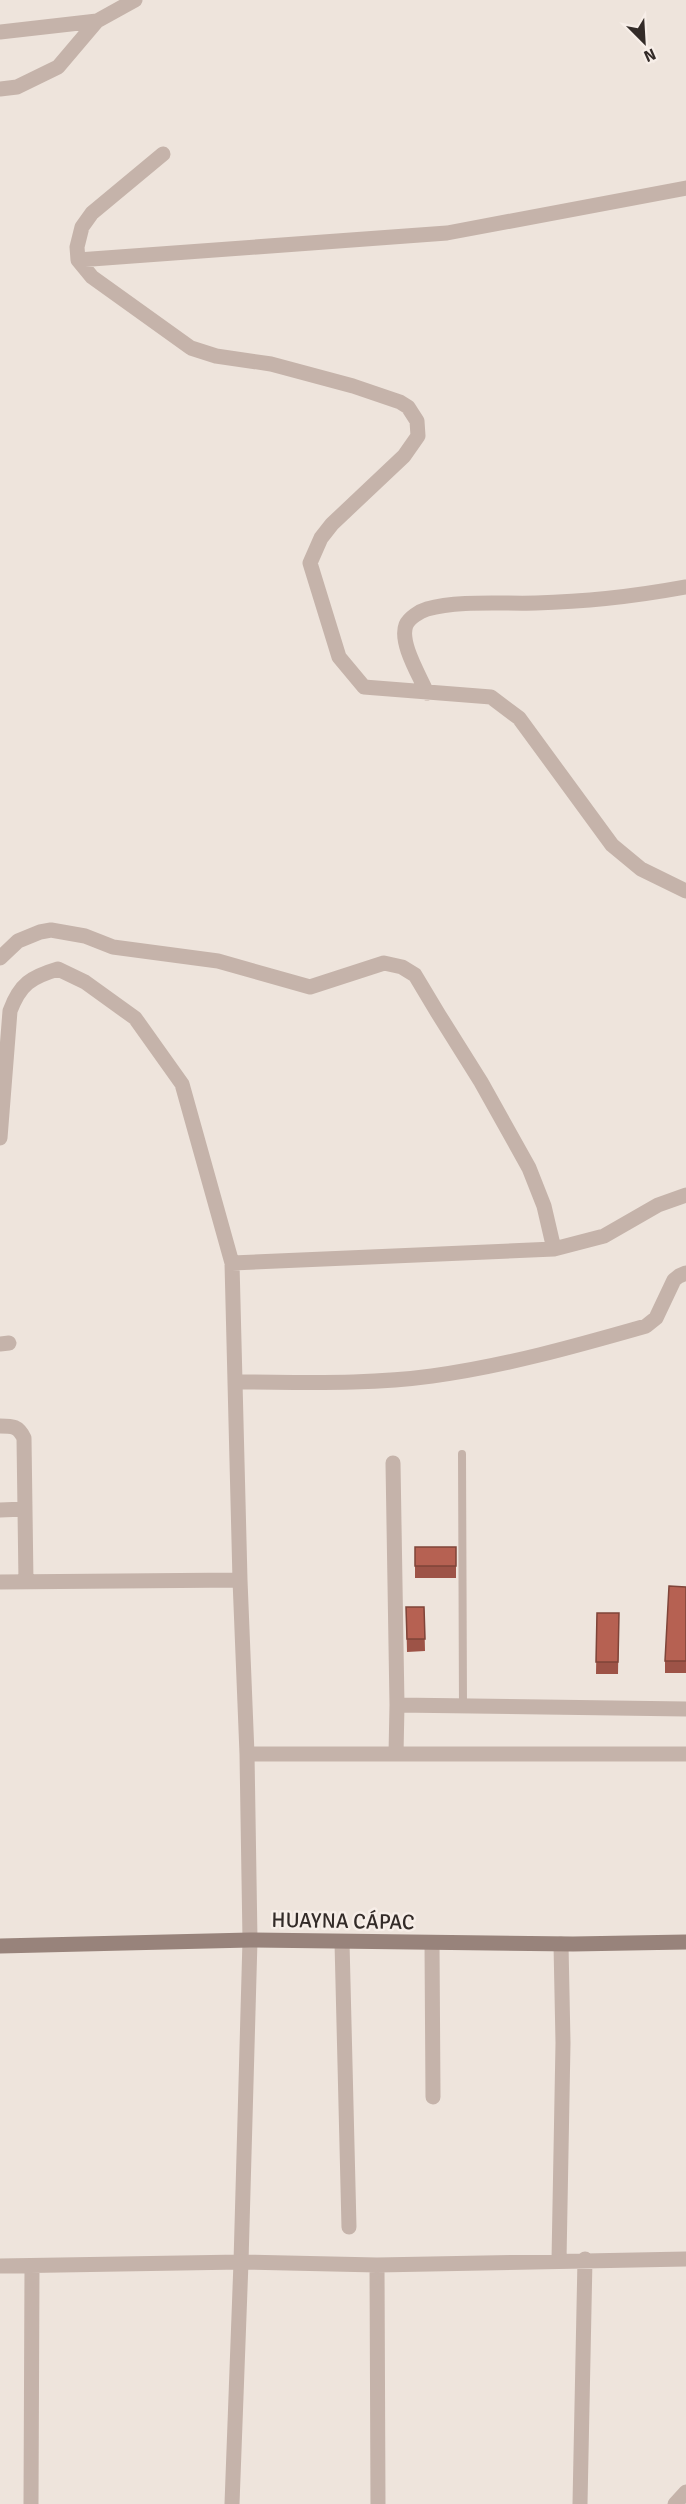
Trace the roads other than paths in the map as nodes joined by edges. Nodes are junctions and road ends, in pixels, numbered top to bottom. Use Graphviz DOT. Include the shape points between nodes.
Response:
graph roads {
  1 [pos="135,0"];
  2 [pos="97,21"];
  3 [pos="0,32"];
  4 [pos="0,89"];
  5 [pos="163,154"];
  6 [pos="686,188"];
  7 [pos="78,260"];
  8 [pos="686,587"];
  9 [pos="428,693"];
  10 [pos="686,891"];
  11 [pos="0,958"];
  12 [pos="4,1041"];
  13 [pos="0,1138"];
  14 [pos="686,1195"];
  15 [pos="554,1249"];
  16 [pos="232,1263"];
  17 [pos="686,1273"];
  18 [pos="235,1382"];
  19 [pos="0,1426"];
  20 [pos="462,1454"];
  21 [pos="393,1463"];
  22 [pos="25,1509"];
  23 [pos="0,1510"];
  24 [pos="240,1580"];
  25 [pos="0,1582"];
  26 [pos="26,1582"];
  27 [pos="397,1705"];
  28 [pos="463,1706"];
  29 [pos="686,1708"];
  30 [pos="248,1754"];
  31 [pos="396,1754"];
  32 [pos="686,1754"];
  33 [pos="250,1940"];
  34 [pos="342,1942"];
  35 [pos="686,1942"];
  36 [pos="432,1943"];
  37 [pos="561,1944"];
  38 [pos="0,1946"];
  39 [pos="433,2097"];
  40 [pos="349,2227"];
  41 [pos="585,2259"];
  42 [pos="686,2259"];
  43 [pos="559,2260"];
  44 [pos="241,2262"];
  45 [pos="377,2265"];
  46 [pos="0,2266"];
  47 [pos="32,2267"];
  48 [pos="686,2492"];
  49 [pos="31,2504"];
  50 [pos="232,2504"];
  51 [pos="378,2504"];
  52 [pos="580,2504"];
  53 [pos="675,2504"];
  1 -- 2 [label="street"];
  2 -- 3 [label="street"];
  2 -- 4 [label="street" via="58,68 17,87"];
  5 -- 7 [label="street" via="87,220 79,235"];
  6 -- 7 [label="street" via="447,233"];
  7 -- 9 [label="street" via="92,277 191,348 312,374 400,402 413,413 418,436 389,471 332,524 310,562 339,657 364,687"];
  8 -- 9 [label="street" via="546,603 427,609 406,623 404,637"];
  9 -- 10 [label="street" via="491,698 519,718 612,845 641,869"];
  11 -- 15 [label="street" via="18,941 51,930 85,936 113,947 218,961 310,987 384,963 409,970 481,1082 529,1168 544,1206"];
  12 -- 13 [label="street"];
  12 -- 16 [label="street" via="16,995 28,981 58,969 86,982 135,1018 182,1084"];
  14 -- 15 [label="street" via="658,1205 604,1236"];
  15 -- 16 [label="street"];
  16 -- 18 [label="street"];
  17 -- 18 [label="street" via="674,1280 656,1318 646,1326 506,1363 430,1376"];
  18 -- 24 [label="street"];
  19 -- 22 [label="street" via="20,1429 24,1438"];
  20 -- 28 [label="lane"];
  21 -- 27 [label="street"];
  22 -- 23 [label="street"];
  22 -- 26 [label="street"];
  24 -- 26 [label="street"];
  24 -- 30 [label="street"];
  25 -- 26 [label="street"];
  27 -- 28 [label="street"];
  27 -- 31 [label="street"];
  28 -- 29 [label="street"];
  30 -- 31 [label="street"];
  30 -- 33 [label="street"];
  31 -- 32 [label="street"];
  33 -- 34 [label="street, HUAYNA CÁPAC"];
  33 -- 38 [label="street, HUAYNA CÁPAC"];
  33 -- 44 [label="street"];
  34 -- 36 [label="street, HUAYNA CÁPAC"];
  34 -- 40 [label="street"];
  35 -- 37 [label="street, HUAYNA CÁPAC"];
  36 -- 37 [label="street, HUAYNA CÁPAC"];
  36 -- 39 [label="street"];
  37 -- 43 [label="street" via="564,2043"];
  41 -- 42 [label="street"];
  41 -- 43 [label="street"];
  41 -- 52 [label="street"];
  43 -- 45 [label="street"];
  44 -- 45 [label="street"];
  44 -- 47 [label="street"];
  44 -- 50 [label="street"];
  45 -- 51 [label="street"];
  46 -- 47 [label="street"];
  47 -- 49 [label="street"];
  48 -- 53 [label="street"];
}
